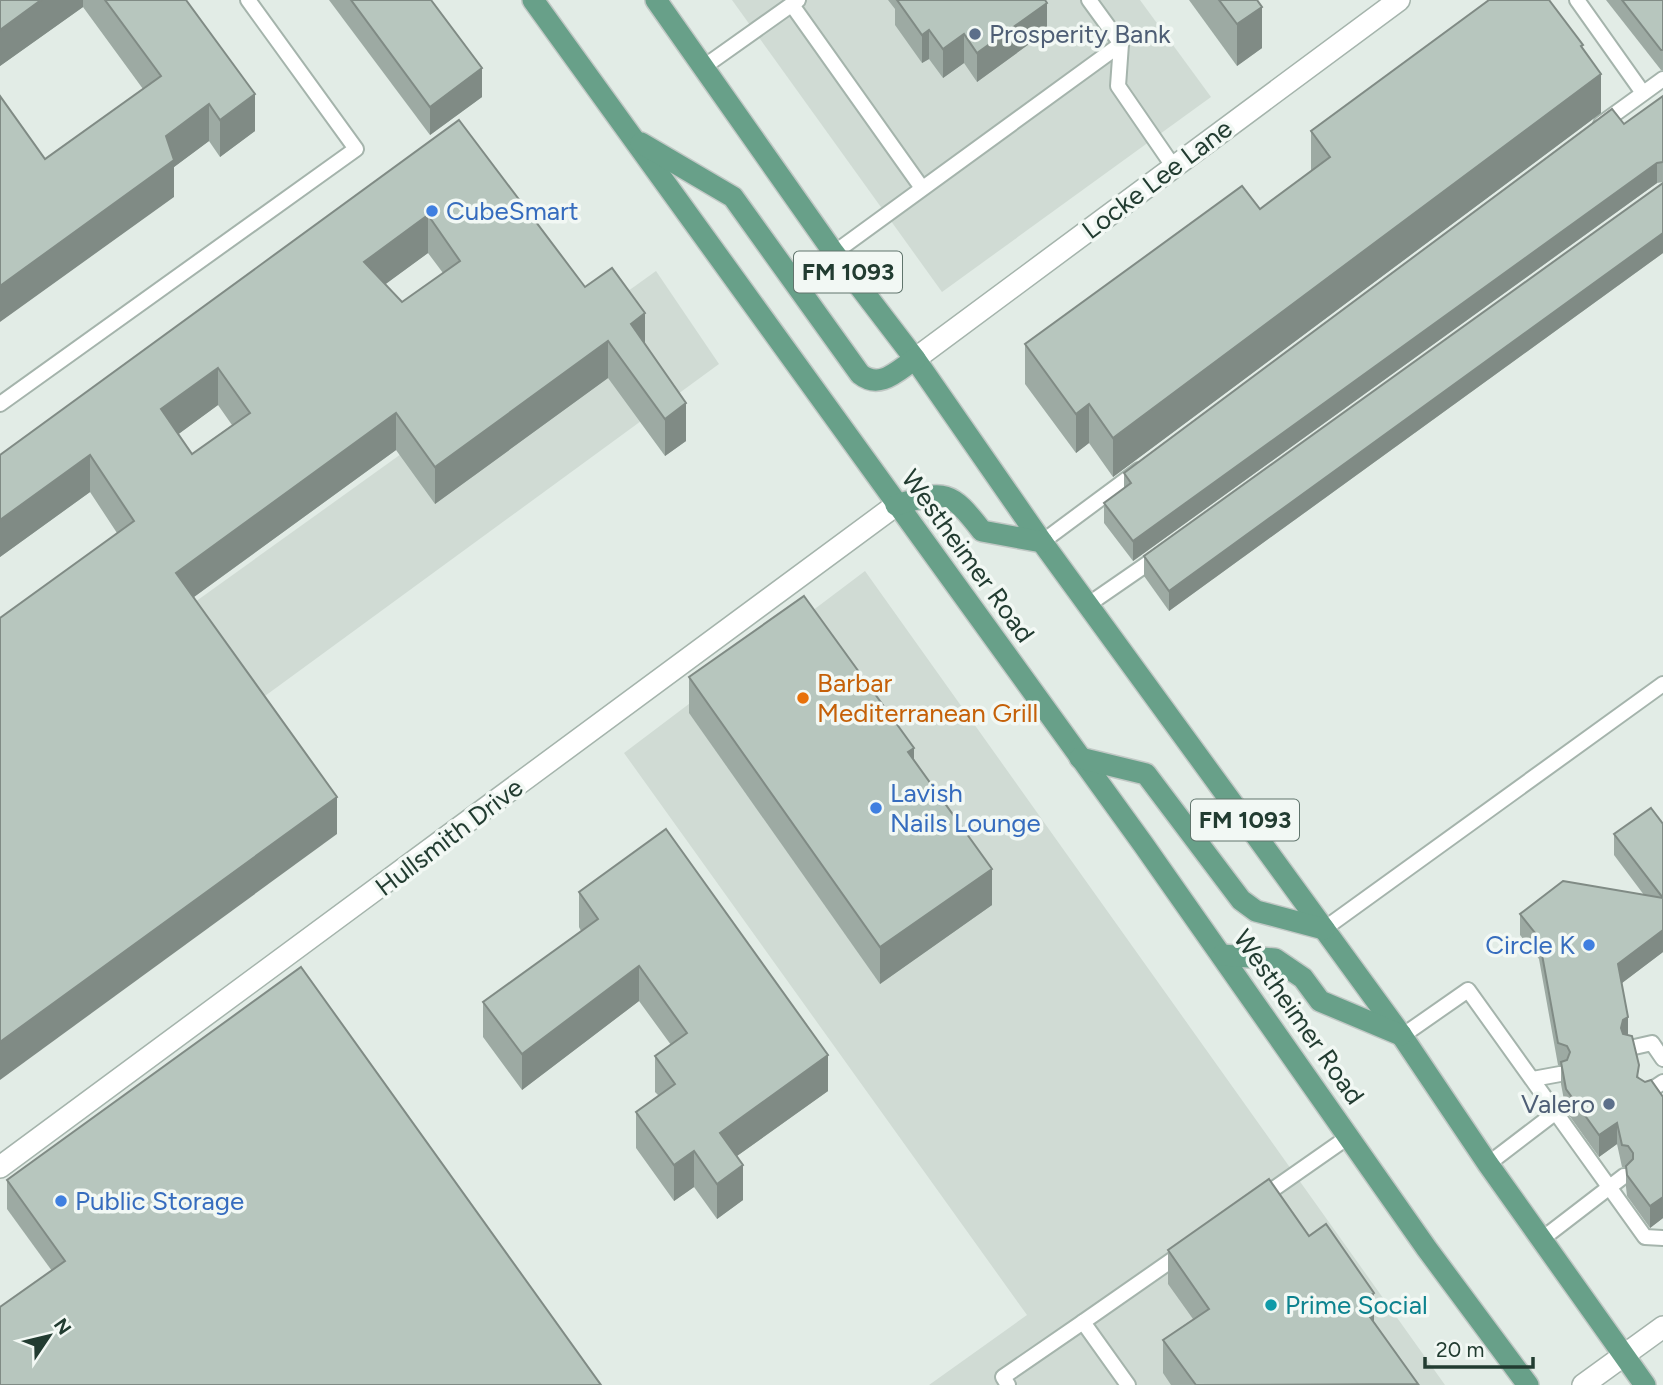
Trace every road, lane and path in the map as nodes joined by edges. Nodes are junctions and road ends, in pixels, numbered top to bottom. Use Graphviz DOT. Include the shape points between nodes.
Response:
graph roads {
  1 [pos="248,0"];
  2 [pos="533,0"];
  3 [pos="656,0"];
  4 [pos="1089,0"];
  5 [pos="1399,0"];
  6 [pos="1577,0"];
  7 [pos="795,2"];
  8 [pos="1121,44"];
  9 [pos="705,66"];
  10 [pos="1663,79"];
  11 [pos="1643,93"];
  12 [pos="1589,132"];
  13 [pos="633,139"];
  14 [pos="1173,166"];
  15 [pos="922,188"];
  16 [pos="834,253"];
  17 [pos="915,359"];
  18 [pos="0,404"];
  19 [pos="1154,459"];
  20 [pos="897,505"];
  21 [pos="1042,542"];
  22 [pos="1175,544"];
  23 [pos="1089,604"];
  24 [pos="1663,684"];
  25 [pos="1080,758"];
  26 [pos="1324,929"];
  27 [pos="1222,955"];
  28 [pos="1402,1035"];
  29 [pos="1630,1048"];
  30 [pos="1663,1059"];
  31 [pos="1560,1074"];
  32 [pos="1533,1079"];
  33 [pos="1663,1082"];
  34 [pos="1645,1094"];
  35 [pos="1556,1112"];
  36 [pos="1348,1137"];
  37 [pos="1488,1164"];
  38 [pos="0,1167"];
  39 [pos="1623,1176"];
  40 [pos="1609,1187"];
  41 [pos="1255,1202"];
  42 [pos="1663,1238"];
  43 [pos="1542,1239"];
  44 [pos="1198,1242"];
  45 [pos="1083,1322"];
  46 [pos="1663,1327"];
  47 [pos="1624,1356"];
  48 [pos="1001,1382"];
  49 [pos="1128,1385"];
  50 [pos="1528,1385"];
  51 [pos="1583,1385"];
  52 [pos="1645,1385"];
  1 -- 18 [label="lane" via="356,149"];
  2 -- 13 [label="main road, Westheimer Road"];
  3 -- 9 [label="main road, FM 1093"];
  4 -- 8 [label="lane"];
  5 -- 14 [label="street, Locke Lee Lane"];
  6 -- 11 [label="lane"];
  7 -- 9 [label="lane"];
  7 -- 15 [label="lane"];
  8 -- 14 [label="lane" via="1118,86"];
  8 -- 15 [label="lane"];
  9 -- 16 [label="main road, FM 1093"];
  10 -- 11 [label="lane"];
  11 -- 12 [label="lane"];
  13 -- 17 [label="main road" via="733,197 860,374 880,382"];
  13 -- 20 [label="main road, Westheimer Road"];
  14 -- 17 [label="street, Locke Lee Lane"];
  15 -- 16 [label="lane"];
  16 -- 17 [label="main road, FM 1093"];
  17 -- 21 [label="main road, FM 1093"];
  19 -- 21 [label="lane"];
  20 -- 21 [label="main road" via="933,494 958,501 982,531"];
  20 -- 25 [label="main road, Westheimer Road"];
  20 -- 38 [label="street, Hullsmith Drive"];
  21 -- 23 [label="main road, FM 1093"];
  22 -- 23 [label="lane"];
  23 -- 26 [label="main road, FM 1093"];
  24 -- 26 [label="lane"];
  25 -- 26 [label="main road" via="1146,774 1241,900 1256,911"];
  25 -- 27 [label="main road, Westheimer Road"];
  26 -- 28 [label="main road, FM 1093"];
  27 -- 28 [label="main road" via="1275,959 1303,978 1320,1002"];
  27 -- 36 [label="main road, Westheimer Road"];
  28 -- 32 [label="lane" via="1468,990"];
  28 -- 37 [label="main road, FM 1093"];
  29 -- 30 [label="lane" via="1651,1042"];
  31 -- 32 [label="lane"];
  32 -- 35 [label="lane"];
  33 -- 34 [label="lane"];
  35 -- 37 [label="lane"];
  35 -- 40 [label="lane" via="1582,1141"];
  36 -- 41 [label="lane"];
  36 -- 50 [label="main road, Westheimer Road"];
  37 -- 43 [label="main road, FM 1093"];
  39 -- 40 [label="lane"];
  40 -- 42 [label="lane" via="1645,1237"];
  40 -- 43 [label="lane"];
  43 -- 47 [label="main road, FM 1093"];
  44 -- 45 [label="lane"];
  45 -- 48 [label="lane"];
  45 -- 49 [label="lane"];
  46 -- 47 [label="street"];
  47 -- 51 [label="street"];
  47 -- 52 [label="main road, FM 1093"];
}
